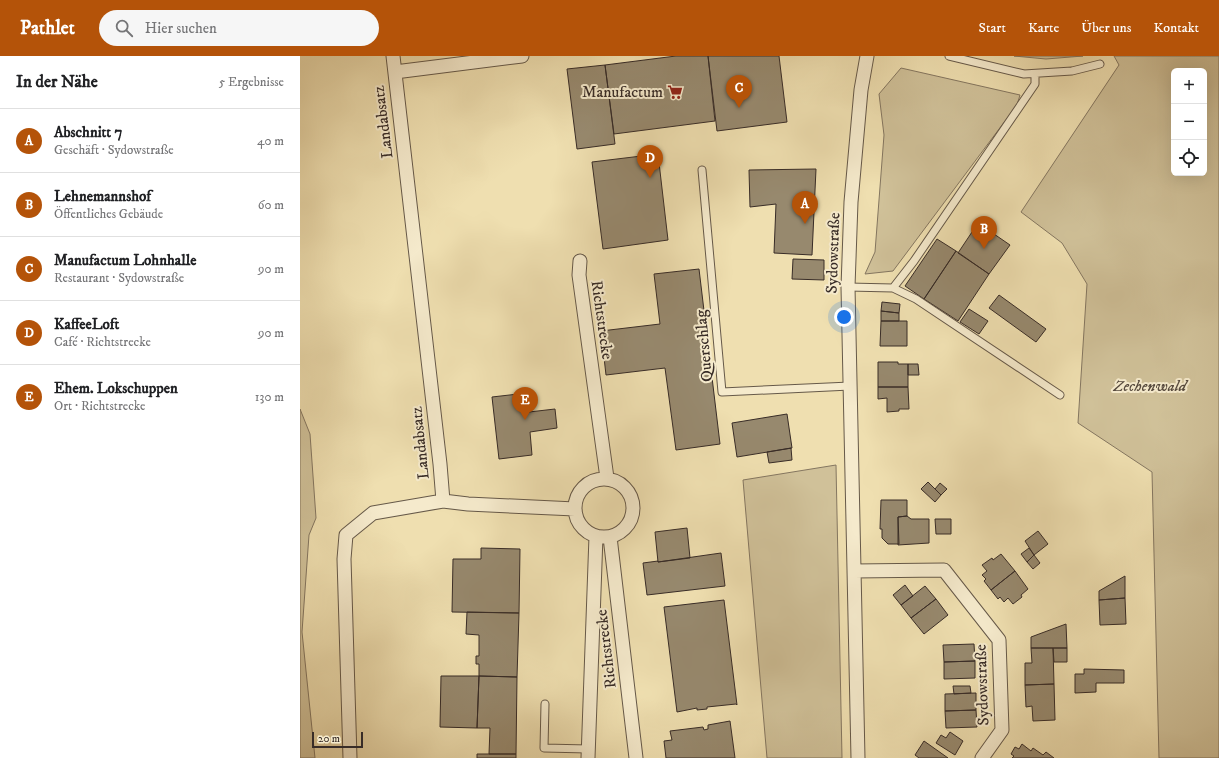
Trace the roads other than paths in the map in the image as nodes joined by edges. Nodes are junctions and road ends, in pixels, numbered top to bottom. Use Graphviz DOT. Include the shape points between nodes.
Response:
graph roads {
  1 [pos="393,56"];
  2 [pos="522,56"];
  3 [pos="867,56"];
  4 [pos="949,56"];
  5 [pos="1100,64"];
  6 [pos="395,72"];
  7 [pos="1035,74"];
  8 [pos="702,170"];
  9 [pos="580,261"];
  10 [pos="848,287"];
  11 [pos="893,288"];
  12 [pos="850,386"];
  13 [pos="1060,395"];
  14 [pos="607,478"];
  15 [pos="442,501"];
  16 [pos="575,509"];
  17 [pos="596,536"];
  18 [pos="610,537"];
  19 [pos="854,571"];
  20 [pos="545,704"];
  21 [pos="588,753"];
  22 [pos="350,758"];
  23 [pos="636,758"];
  24 [pos="858,758"];
  25 [pos="982,758"];
  1 -- 6 [label="street, Landabsatz"];
  2 -- 6 [label="street"];
  3 -- 10 [label="street, Sydowstraße" via="861,90 851,202"];
  4 -- 7 [label="lane" via="1024,74"];
  5 -- 7 [label="lane" via="1072,71"];
  6 -- 15 [label="street, Landabsatz" via="440,464"];
  7 -- 11 [label="lane" via="1035,84"];
  8 -- 12 [label="lane, Querschlag" via="722,392"];
  9 -- 14 [label="street, Richtstrecke" via="579,275"];
  10 -- 11 [label="lane"];
  10 -- 12 [label="street, Sydowstraße"];
  11 -- 13 [label="lane" via="916,299"];
  12 -- 19 [label="street, Sydowstraße"];
  14 -- 16 [label="street" via="591,481 584,486 576,500"];
  14 -- 18 [label="street" via="622,484 628,490 634,505 633,516 628,526"];
  15 -- 16 [label="street"];
  15 -- 22 [label="street, Landabsatz" via="373,513 346,535 344,559"];
  16 -- 17 [label="street" via="581,526"];
  17 -- 18 [label="street"];
  17 -- 21 [label="street, Richtstrecke"];
  18 -- 23 [label="street, Richtstrecke"];
  19 -- 24 [label="street, Sydowstraße"];
  19 -- 25 [label="street, Sydowstraße" via="944,570 999,640 1002,730"];
  20 -- 21 [label="lane" via="544,748"];
}
